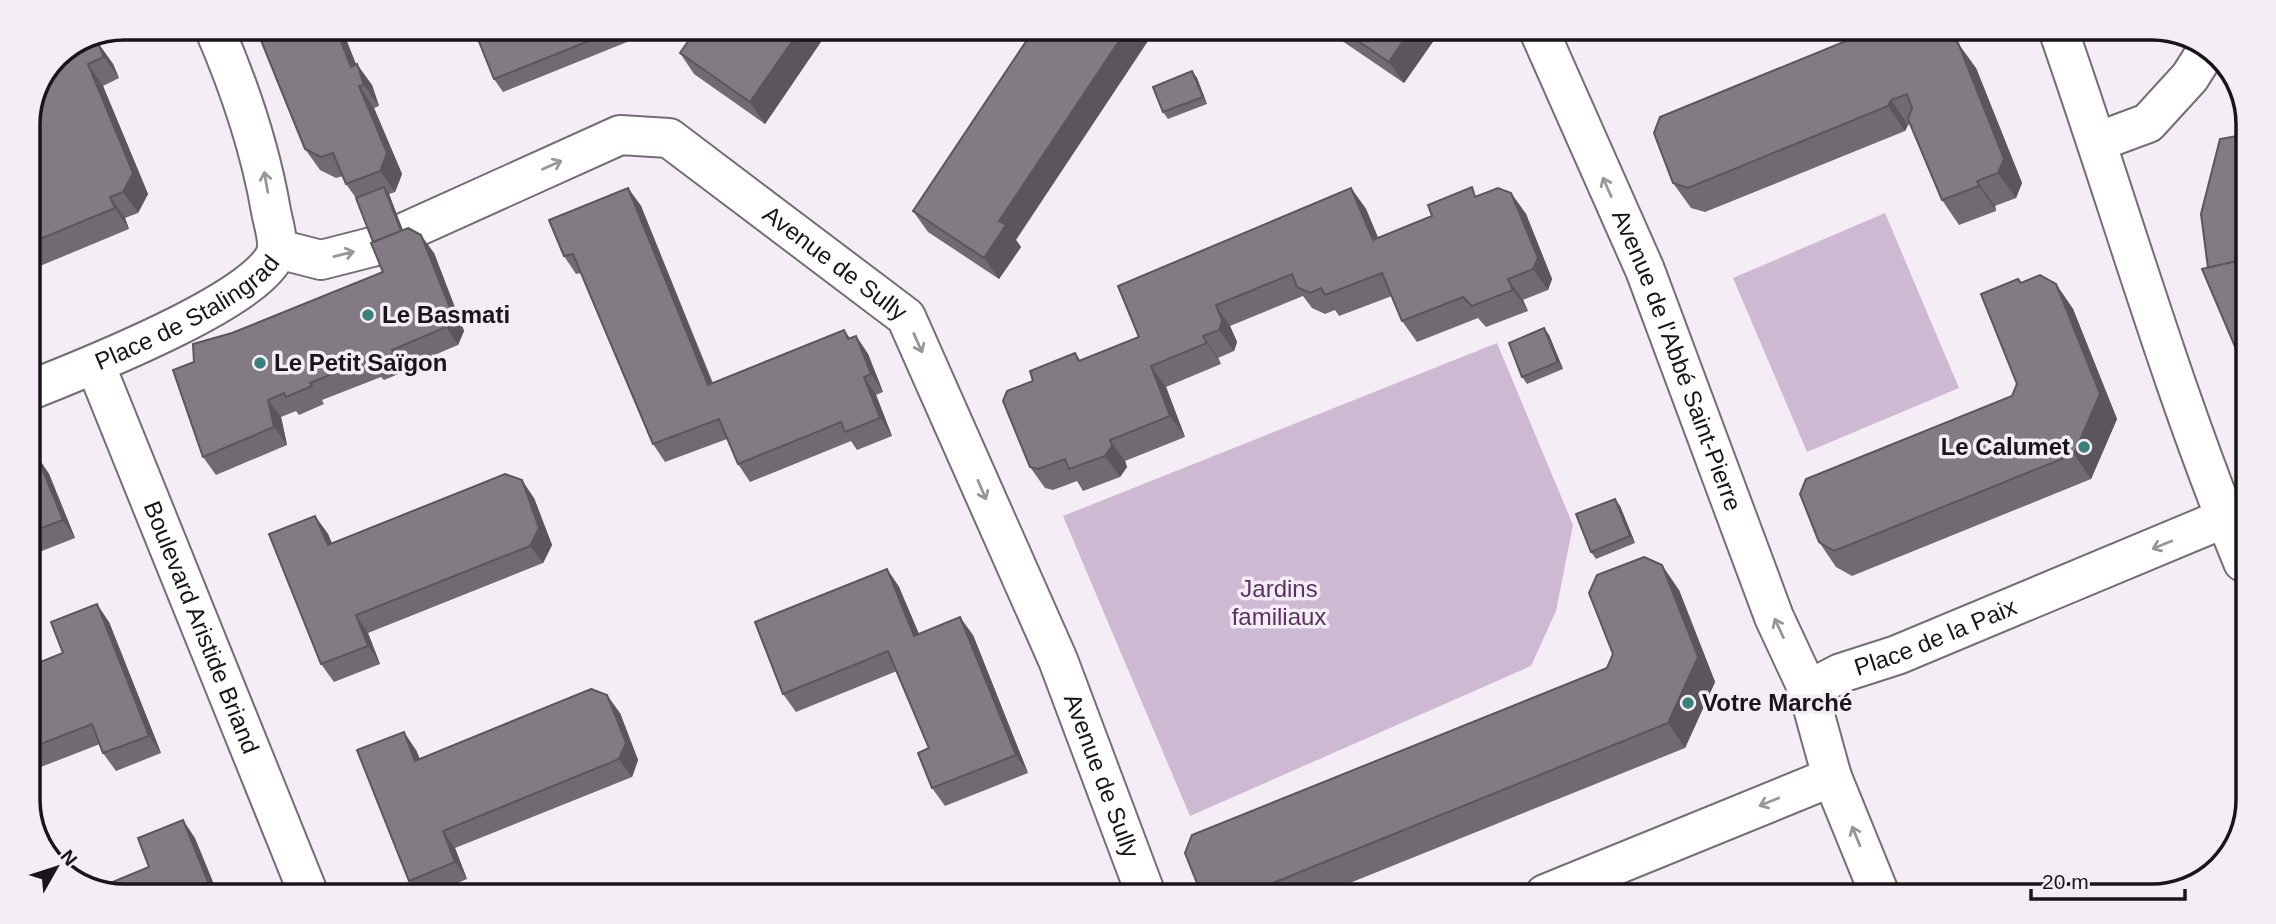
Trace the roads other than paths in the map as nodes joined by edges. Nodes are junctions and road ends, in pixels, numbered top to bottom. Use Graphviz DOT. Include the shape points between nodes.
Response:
graph roads {
  1 [pos="218,40"];
  2 [pos="1543,40"];
  3 [pos="2062,40"];
  4 [pos="2202,57"];
  5 [pos="2097,142"];
  6 [pos="278,249"];
  7 [pos="95,364"];
  8 [pos="40,386"];
  9 [pos="2225,518"];
  10 [pos="2236,543"];
  11 [pos="1808,690"];
  12 [pos="1832,777"];
  13 [pos="305,884"];
  14 [pos="1141,884"];
  15 [pos="1570,884"];
  16 [pos="1876,884"];
  6 -- 1 [label="street, Place de Stalingrad, one-way" via="261,154"];
  11 -- 2 [label="street, Avenue de l'Abbé Saint-Pierre, one-way" via="1774,617 1645,270"];
  3 -- 5 [label="street"];
  4 -- 5 [label="street" via="2190,78 2148,123"];
  5 -- 9 [label="street" via="2155,324"];
  6 -- 7 [label="street, Place de Stalingrad" via="263,274 226,301"];
  6 -- 14 [label="street, Avenue de Sully, one-way" via="321,260 372,247 620,135 669,138 680,146 906,317 1058,660"];
  7 -- 8 [label="street, Place de Stalingrad"];
  7 -- 13 [label="street, Boulevard Aristide Briand"];
  9 -- 10 [label="street"];
  9 -- 11 [label="street, Place de la Paix, one-way"];
  11 -- 12 [label="street"];
  12 -- 15 [label="street, one-way"];
  16 -- 12 [label="street, one-way"];
}
